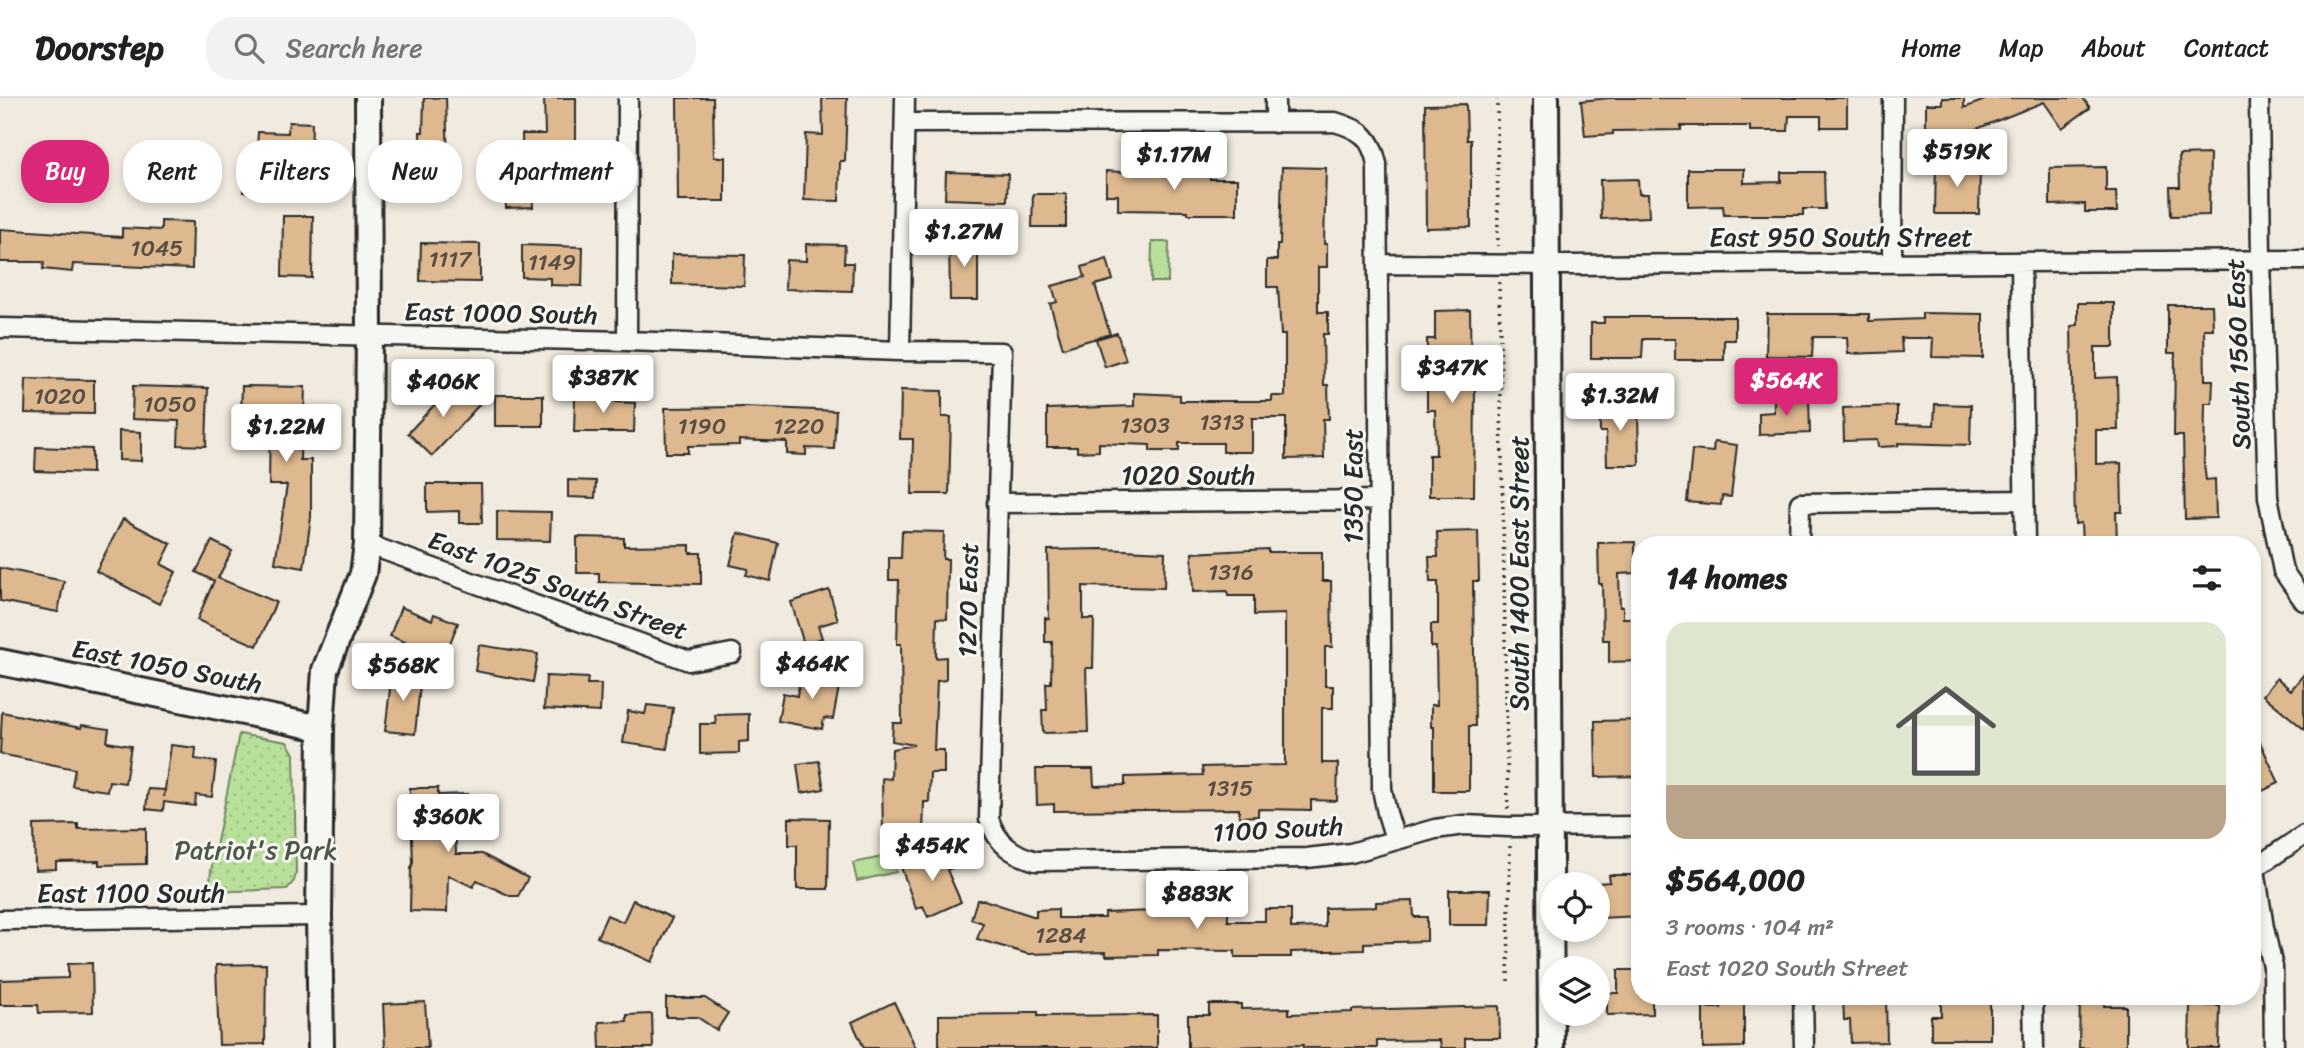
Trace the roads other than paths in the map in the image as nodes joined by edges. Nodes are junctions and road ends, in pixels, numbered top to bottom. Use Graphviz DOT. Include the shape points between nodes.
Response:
graph roads {
  1 [pos="368,98"];
  2 [pos="628,98"];
  3 [pos="905,98"];
  4 [pos="1275,98"];
  5 [pos="1546,98"];
  6 [pos="1893,98"];
  7 [pos="2259,98"];
  8 [pos="905,123"];
  9 [pos="1275,123"];
  10 [pos="2261,260"];
  11 [pos="2304,260"];
  12 [pos="2021,262"];
  13 [pos="1892,263"];
  14 [pos="1378,264"];
  15 [pos="1547,265"];
  16 [pos="0,328"];
  17 [pos="369,337"];
  18 [pos="627,341"];
  19 [pos="900,351"];
  20 [pos="1002,352"];
  21 [pos="1380,500"];
  22 [pos="2024,500"];
  23 [pos="997,503"];
  24 [pos="1799,536"];
  25 [pos="2025,536"];
  26 [pos="367,544"];
  27 [pos="2304,601"];
  28 [pos="732,653"];
  29 [pos="0,662"];
  30 [pos="321,728"];
  31 [pos="1550,826"];
  32 [pos="1631,826"];
  33 [pos="2304,835"];
  34 [pos="1395,839"];
  35 [pos="1003,846"];
  36 [pos="2261,864"];
  37 [pos="2261,905"];
  38 [pos="319,916"];
  39 [pos="0,920"];
  40 [pos="1803,1005"];
  41 [pos="2033,1005"];
  42 [pos="321,1048"];
  43 [pos="1551,1048"];
  44 [pos="1804,1048"];
  45 [pos="2034,1048"];
  46 [pos="2274,1048"];
  1 -- 17 [label="street"];
  2 -- 18 [label="street"];
  3 -- 8 [label="street"];
  4 -- 9 [label="street"];
  5 -- 15 [label="street, South 1400 East Street"];
  6 -- 13 [label="street"];
  7 -- 10 [label="street, South 1560 East"];
  8 -- 9 [label="street"];
  8 -- 19 [label="street"];
  9 -- 14 [label="street, 1350 East" via="1335,122 1364,135 1373,146"];
  10 -- 11 [label="street, East 950 South Street"];
  10 -- 12 [label="street, East 950 South Street"];
  10 -- 27 [label="street, South 1560 East" via="2268,497 2283,571"];
  12 -- 13 [label="street, East 950 South Street"];
  12 -- 22 [label="street"];
  13 -- 15 [label="street, East 950 South Street"];
  14 -- 15 [label="street, East 950 South Street"];
  14 -- 21 [label="street, 1350 East"];
  15 -- 31 [label="street, South 1400 East Street"];
  16 -- 17 [label="street, East 1000 South"];
  17 -- 18 [label="street, East 1000 South"];
  17 -- 26 [label="street"];
  18 -- 19 [label="street, East 1000 South"];
  19 -- 20 [label="street, East 1000 South"];
  20 -- 23 [label="street, 1270 East"];
  21 -- 23 [label="street, 1020 South"];
  21 -- 34 [label="street, 1350 East" via="1382,789"];
  22 -- 24 [label="street" via="1800,503"];
  22 -- 25 [label="street"];
  23 -- 35 [label="street, 1270 East" via="989,819"];
  26 -- 28 [label="street, East 1025 South Street" via="689,661"];
  26 -- 30 [label="street" via="363,574 325,670"];
  29 -- 30 [label="street, East 1050 South"];
  30 -- 38 [label="street"];
  31 -- 32 [label="street, 1100 South"];
  31 -- 34 [label="street, 1100 South" via="1464,825"];
  31 -- 43 [label="street, South 1400 East Street"];
  33 -- 36 [label="street"];
  34 -- 35 [label="street, 1100 South" via="1351,853 1307,859 1037,862"];
  37 -- 46 [label="street" via="2273,967"];
  38 -- 39 [label="street, East 1100 South"];
  38 -- 42 [label="street"];
  40 -- 44 [label="street"];
  41 -- 45 [label="street"];
}
